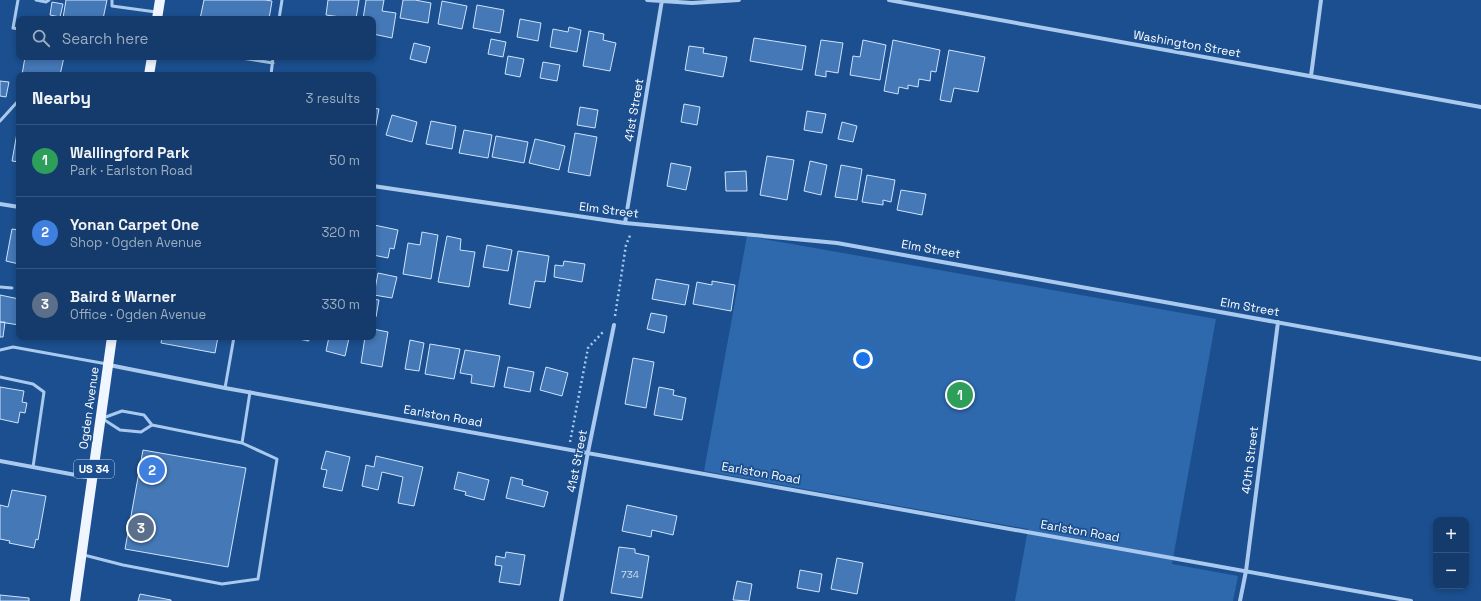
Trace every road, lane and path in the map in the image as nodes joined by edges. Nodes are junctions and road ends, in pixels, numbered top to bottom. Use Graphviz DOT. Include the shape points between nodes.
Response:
graph roads {
  1 [pos="18,0"];
  2 [pos="36,0"];
  3 [pos="49,0"];
  4 [pos="112,0"];
  5 [pos="160,0"];
  6 [pos="282,0"];
  7 [pos="647,0"];
  8 [pos="739,0"];
  9 [pos="889,0"];
  10 [pos="1321,0"];
  11 [pos="662,1"];
  12 [pos="158,16"];
  13 [pos="279,16"];
  14 [pos="16,28"];
  15 [pos="152,60"];
  16 [pos="254,60"];
  17 [pos="274,60"];
  18 [pos="273,63"];
  19 [pos="150,72"];
  20 [pos="272,72"];
  21 [pos="1311,76"];
  22 [pos="16,103"];
  23 [pos="1481,107"];
  24 [pos="0,121"];
  25 [pos="376,186"];
  26 [pos="0,204"];
  27 [pos="16,207"];
  28 [pos="625,223"];
  29 [pos="632,233"];
  30 [pos="0,286"];
  31 [pos="12,288"];
  32 [pos="1278,322"];
  33 [pos="614,325"];
  34 [pos="112,340"];
  35 [pos="233,340"];
  36 [pos="0,350"];
  37 [pos="1481,359"];
  38 [pos="108,365"];
  39 [pos="0,377"];
  40 [pos="225,388"];
  41 [pos="250,392"];
  42 [pos="101,418"];
  43 [pos="152,425"];
  44 [pos="242,443"];
  45 [pos="568,448"];
  46 [pos="588,452"];
  47 [pos="0,461"];
  48 [pos="33,467"];
  49 [pos="92,478"];
  50 [pos="82,554"];
  51 [pos="1246,571"];
  52 [pos="75,601"];
  53 [pos="561,601"];
  54 [pos="1240,601"];
  55 [pos="1411,601"];
  1 -- 14 [label="lane" via="13,28"];
  2 -- 3 [label="lane"];
  4 -- 12 [label="lane" via="112,6"];
  5 -- 12 [label="main road"];
  6 -- 13 [label="lane"];
  7 -- 11 [label="street"];
  8 -- 11 [label="street" via="692,3"];
  9 -- 21 [label="street, Washington Street"];
  10 -- 21 [label="street"];
  11 -- 28 [label="street, 41st Street"];
  15 -- 19 [label="main road"];
  16 -- 18 [label="lane"];
  17 -- 18 [label="lane"];
  18 -- 20 [label="lane"];
  21 -- 23 [label="street, Washington Street"];
  22 -- 24 [label="lane"];
  25 -- 28 [label="street, Elm Street"];
  26 -- 27 [label="street"];
  28 -- 32 [label="street, Elm Street" via="837,243"];
  29 -- 33 [label="path" via="626,245"];
  30 -- 31 [label="lane"];
  32 -- 37 [label="street, Elm Street"];
  32 -- 51 [label="street, 40th Street"];
  33 -- 45 [label="path" via="607,328 588,348"];
  33 -- 46 [label="street, 41st Street"];
  34 -- 38 [label="main road, Ogden Avenue / US 34"];
  35 -- 40 [label="lane"];
  36 -- 38 [label="lane" via="13,347"];
  38 -- 40 [label="street, Earlston Road"];
  38 -- 42 [label="main road, Ogden Avenue / US 34"];
  39 -- 48 [label="lane" via="33,384 44,392"];
  40 -- 41 [label="street, Earlston Road"];
  41 -- 44 [label="lane"];
  41 -- 45 [label="street, Earlston Road"];
  42 -- 43 [label="lane" via="120,430 141,432"];
  42 -- 43 [label="lane" via="122,411 144,415"];
  42 -- 49 [label="main road, Ogden Avenue / US 34"];
  43 -- 44 [label="lane"];
  44 -- 50 [label="lane" via="277,459 258,579 222,584 123,565"];
  45 -- 46 [label="street, Earlston Road"];
  46 -- 51 [label="street, Earlston Road"];
  46 -- 53 [label="street, 41st Street"];
  47 -- 48 [label="street"];
  48 -- 49 [label="street"];
  49 -- 50 [label="main road, Ogden Avenue / US 34"];
  50 -- 52 [label="main road, Ogden Avenue / US 34"];
  51 -- 54 [label="street, 40th Street"];
  51 -- 55 [label="street, Earlston Road"];
}
